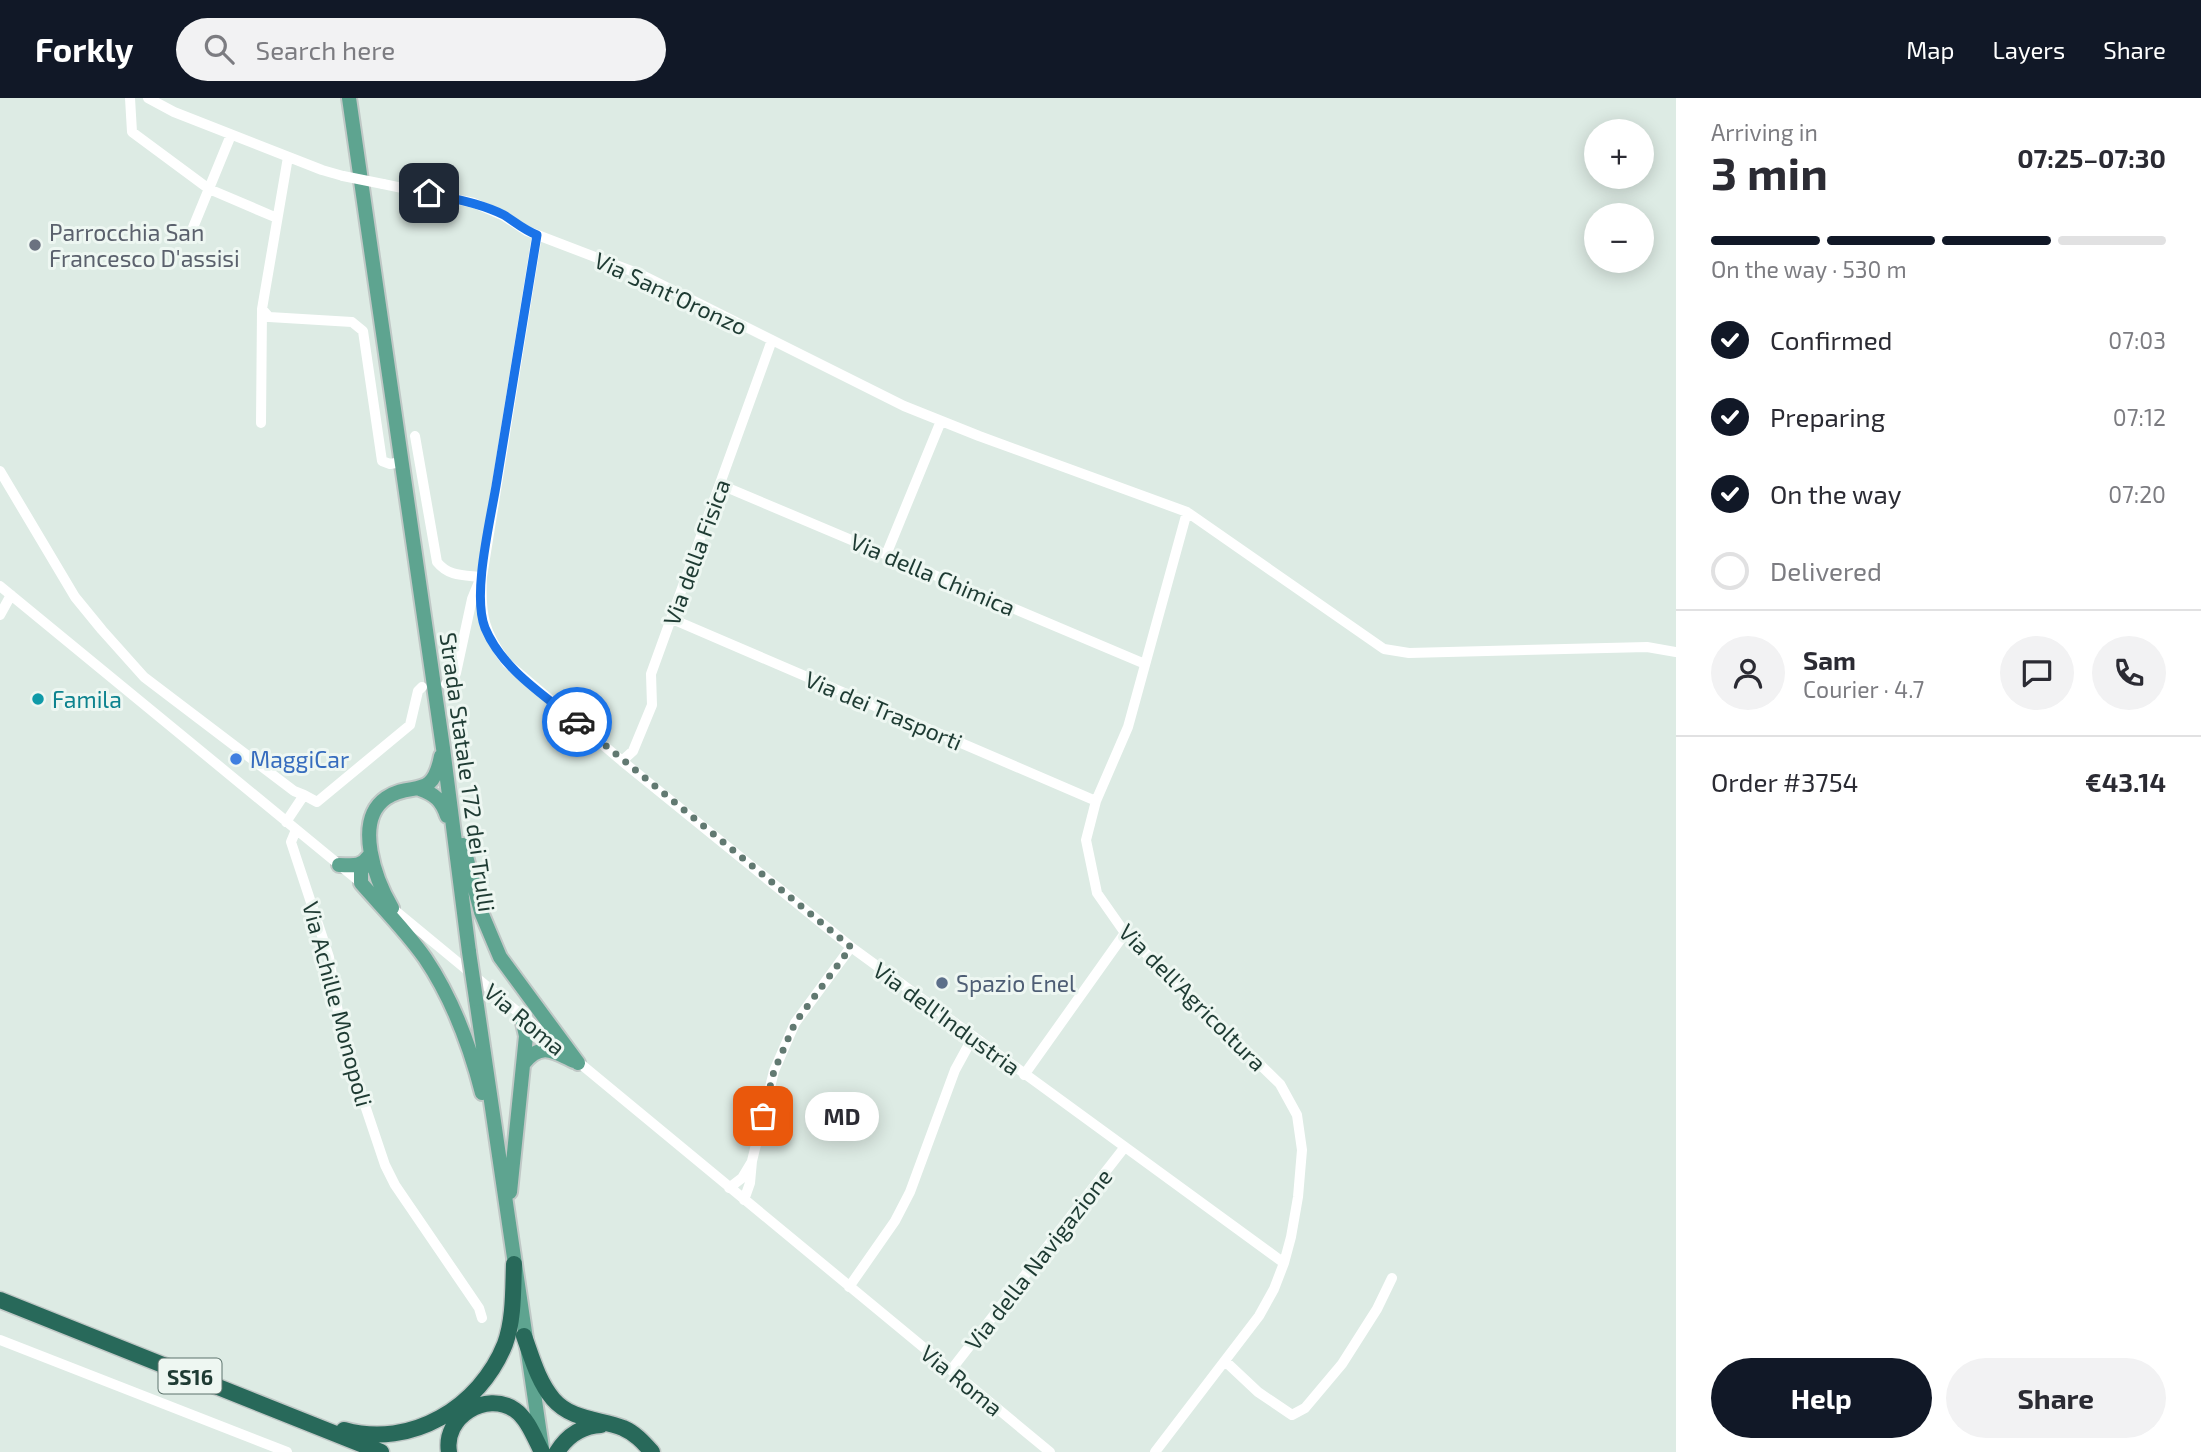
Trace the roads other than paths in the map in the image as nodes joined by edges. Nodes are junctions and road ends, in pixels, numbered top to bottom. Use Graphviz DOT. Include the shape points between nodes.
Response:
graph roads {
  1 [pos="130,98"];
  2 [pos="148,98"];
  3 [pos="349,98"];
  4 [pos="231,135"];
  5 [pos="288,157"];
  6 [pos="209,189"];
  7 [pos="277,218"];
  8 [pos="192,230"];
  9 [pos="537,235"];
  10 [pos="262,309"];
  11 [pos="772,340"];
  12 [pos="941,421"];
  13 [pos="261,423"];
  14 [pos="415,436"];
  15 [pos="401,462"];
  16 [pos="0,471"];
  17 [pos="721,485"];
  18 [pos="1187,512"];
  19 [pos="886,555"];
  20 [pos="482,576"];
  21 [pos="0,586"];
  22 [pos="11,595"];
  23 [pos="0,615"];
  24 [pos="672,619"];
  25 [pos="467,624"];
  26 [pos="484,626"];
  27 [pos="1676,652"];
  28 [pos="1145,664"];
  29 [pos="446,684"];
  30 [pos="422,688"];
  31 [pos="443,748"];
  32 [pos="622,761"];
  33 [pos="448,784"];
  34 [pos="420,789"];
  35 [pos="303,795"];
  36 [pos="1096,801"];
  37 [pos="286,822"];
  38 [pos="296,830"];
  39 [pos="455,837"];
  40 [pos="369,855"];
  41 [pos="339,865"];
  42 [pos="360,883"];
  43 [pos="392,908"];
  44 [pos="1125,933"];
  45 [pos="851,947"];
  46 [pos="522,1017"];
  47 [pos="973,1037"];
  48 [pos="524,1063"];
  49 [pos="579,1063"];
  50 [pos="1024,1075"];
  51 [pos="1125,1148"];
  52 [pos="752,1161"];
  53 [pos="500,1162"];
  54 [pos="729,1188"];
  55 [pos="744,1200"];
  56 [pos="509,1224"];
  57 [pos="1284,1263"];
  58 [pos="514,1264"];
  59 [pos="1392,1278"];
  60 [pos="849,1287"];
  61 [pos="0,1300"];
  62 [pos="0,1310"];
  63 [pos="482,1318"];
  64 [pos="524,1336"];
  65 [pos="2,1344"];
  66 [pos="1224,1361"];
  67 [pos="951,1370"];
  68 [pos="288,1415"];
  69 [pos="610,1425"];
  70 [pos="287,1452"];
  71 [pos="359,1452"];
  72 [pos="381,1452"];
  73 [pos="449,1452"];
  74 [pos="542,1452"];
  75 [pos="557,1452"];
  76 [pos="652,1452"];
  77 [pos="1050,1452"];
  78 [pos="1155,1452"];
  1 -- 6 [label="street" via="132,132"];
  2 -- 4 [label="street, Via Sant'Oronzo"];
  3 -- 15 [label="main road, Strada Statale 172 dei Trulli"];
  4 -- 5 [label="street, Via Sant'Oronzo"];
  4 -- 6 [label="street"];
  5 -- 7 [label="street"];
  5 -- 9 [label="street, Via Sant'Oronzo, bridge" via="344,176 474,202"];
  6 -- 7 [label="street"];
  6 -- 8 [label="street"];
  7 -- 10 [label="street"];
  9 -- 11 [label="street, Via Sant'Oronzo" via="642,275"];
  9 -- 20 [label="street, Via dell'Industria"];
  10 -- 13 [label="street"];
  10 -- 15 [label="street" via="269,317 352,322 363,331 382,461"];
  11 -- 12 [label="street, Via Sant'Oronzo"];
  11 -- 17 [label="street, Via della Fisica"];
  12 -- 18 [label="street, Via Sant'Oronzo"];
  12 -- 19 [label="street"];
  14 -- 20 [label="street" via="437,562 450,574"];
  15 -- 31 [label="main road, Strada Statale 172 dei Trulli"];
  16 -- 35 [label="street" via="75,597 144,677"];
  17 -- 19 [label="street, Via della Chimica"];
  17 -- 24 [label="street, Via della Fisica"];
  18 -- 27 [label="street, Via Sant'Oronzo" via="1384,649 1409,653 1647,647"];
  18 -- 28 [label="street, Via dell'Agricoltura"];
  19 -- 28 [label="street, Via della Chimica"];
  20 -- 25 [label="street"];
  20 -- 26 [label="street, Via dell'Industria"];
  21 -- 22 [label="street, Via Roma"];
  22 -- 23 [label="street"];
  22 -- 37 [label="street, Via Roma"];
  24 -- 32 [label="street, Via della Fisica" via="650,674 652,705 633,751"];
  24 -- 36 [label="street, Via dei Trasporti"];
  25 -- 26 [label="street"];
  25 -- 29 [label="street" via="456,673"];
  26 -- 32 [label="street, Via dell'Industria" via="508,663"];
  28 -- 36 [label="street, Via dell'Agricoltura" via="1128,727"];
  30 -- 35 [label="street" via="410,725 317,802"];
  31 -- 33 [label="main road, Strada Statale 172 dei Trulli"];
  31 -- 34 [label="main road" via="438,772"];
  32 -- 45 [label="street, Via dell'Industria"];
  33 -- 39 [label="main road, Strada Statale 172 dei Trulli"];
  33 -- 49 [label="main road" via="481,912 500,957"];
  34 -- 39 [label="main road" via="442,803"];
  34 -- 40 [label="main road" via="387,797 376,808 370,821"];
  35 -- 37 [label="street"];
  36 -- 44 [label="street, Via dell'Agricoltura" via="1086,839 1097,893"];
  37 -- 38 [label="street, Via Roma"];
  38 -- 41 [label="street, Via Roma"];
  38 -- 63 [label="street, Via Achille Monopoli" via="291,842 329,957 342,1037 385,1165"];
  39 -- 53 [label="main road, Strada Statale 172 dei Trulli, bridge"];
  40 -- 41 [label="main road" via="357,866"];
  40 -- 42 [label="main road"];
  40 -- 43 [label="main road"];
  41 -- 42 [label="street, Via Roma"];
  42 -- 43 [label="street, Via Roma"];
  42 -- 53 [label="main road" via="424,956 443,988 480,1083"];
  43 -- 46 [label="street, Via Roma"];
  44 -- 50 [label="street"];
  44 -- 57 [label="street, Via dell'Agricoltura" via="1280,1084 1297,1115 1302,1150 1298,1197"];
  45 -- 47 [label="street, Via dell'Industria"];
  45 -- 52 [label="street" via="795,1023 774,1071"];
  46 -- 48 [label="main road"];
  46 -- 49 [label="street, Via Roma"];
  47 -- 50 [label="street, Via dell'Industria"];
  47 -- 60 [label="street" via="955,1070 910,1192"];
  48 -- 49 [label="main road" via="540,1050"];
  48 -- 56 [label="main road"];
  49 -- 54 [label="street, Via Roma"];
  50 -- 51 [label="street, Via dell'Industria"];
  51 -- 57 [label="street, Via dell'Industria"];
  51 -- 67 [label="street, Via della Navigazione"];
  52 -- 54 [label="street"];
  52 -- 55 [label="street"];
  53 -- 56 [label="main road, Strada Statale 172 dei Trulli"];
  54 -- 55 [label="street, Via Roma"];
  55 -- 60 [label="street, Via Roma"];
  56 -- 58 [label="main road, Strada Statale 172 dei Trulli"];
  57 -- 66 [label="street, Via dell'Agricoltura" via="1259,1316"];
  58 -- 64 [label="main road, Strada Statale 172 dei Trulli"];
  58 -- 68 [label="highway" via="512,1315 505,1343 494,1367 462,1405 412,1430 382,1435 350,1432"];
  59 -- 66 [label="street" via="1342,1364 1306,1408 1292,1415"];
  60 -- 67 [label="street, Via Roma"];
  61 -- 68 [label="highway, SS16"];
  62 -- 71 [label="highway, SS16"];
  64 -- 69 [label="highway" via="538,1377 554,1401 577,1416"];
  64 -- 74 [label="main road, Strada Statale 172 dei Trulli"];
  65 -- 70 [label="street"];
  66 -- 78 [label="street, Via dell'Agricoltura"];
  67 -- 77 [label="street, Via Roma"];
  68 -- 72 [label="highway, SS16"];
  69 -- 75 [label="highway" via="590,1425 575,1432"];
  69 -- 76 [label="highway" via="640,1438"];
  73 -- 74 [label="highway" via="452,1426 467,1411 492,1403 517,1412"];
}
